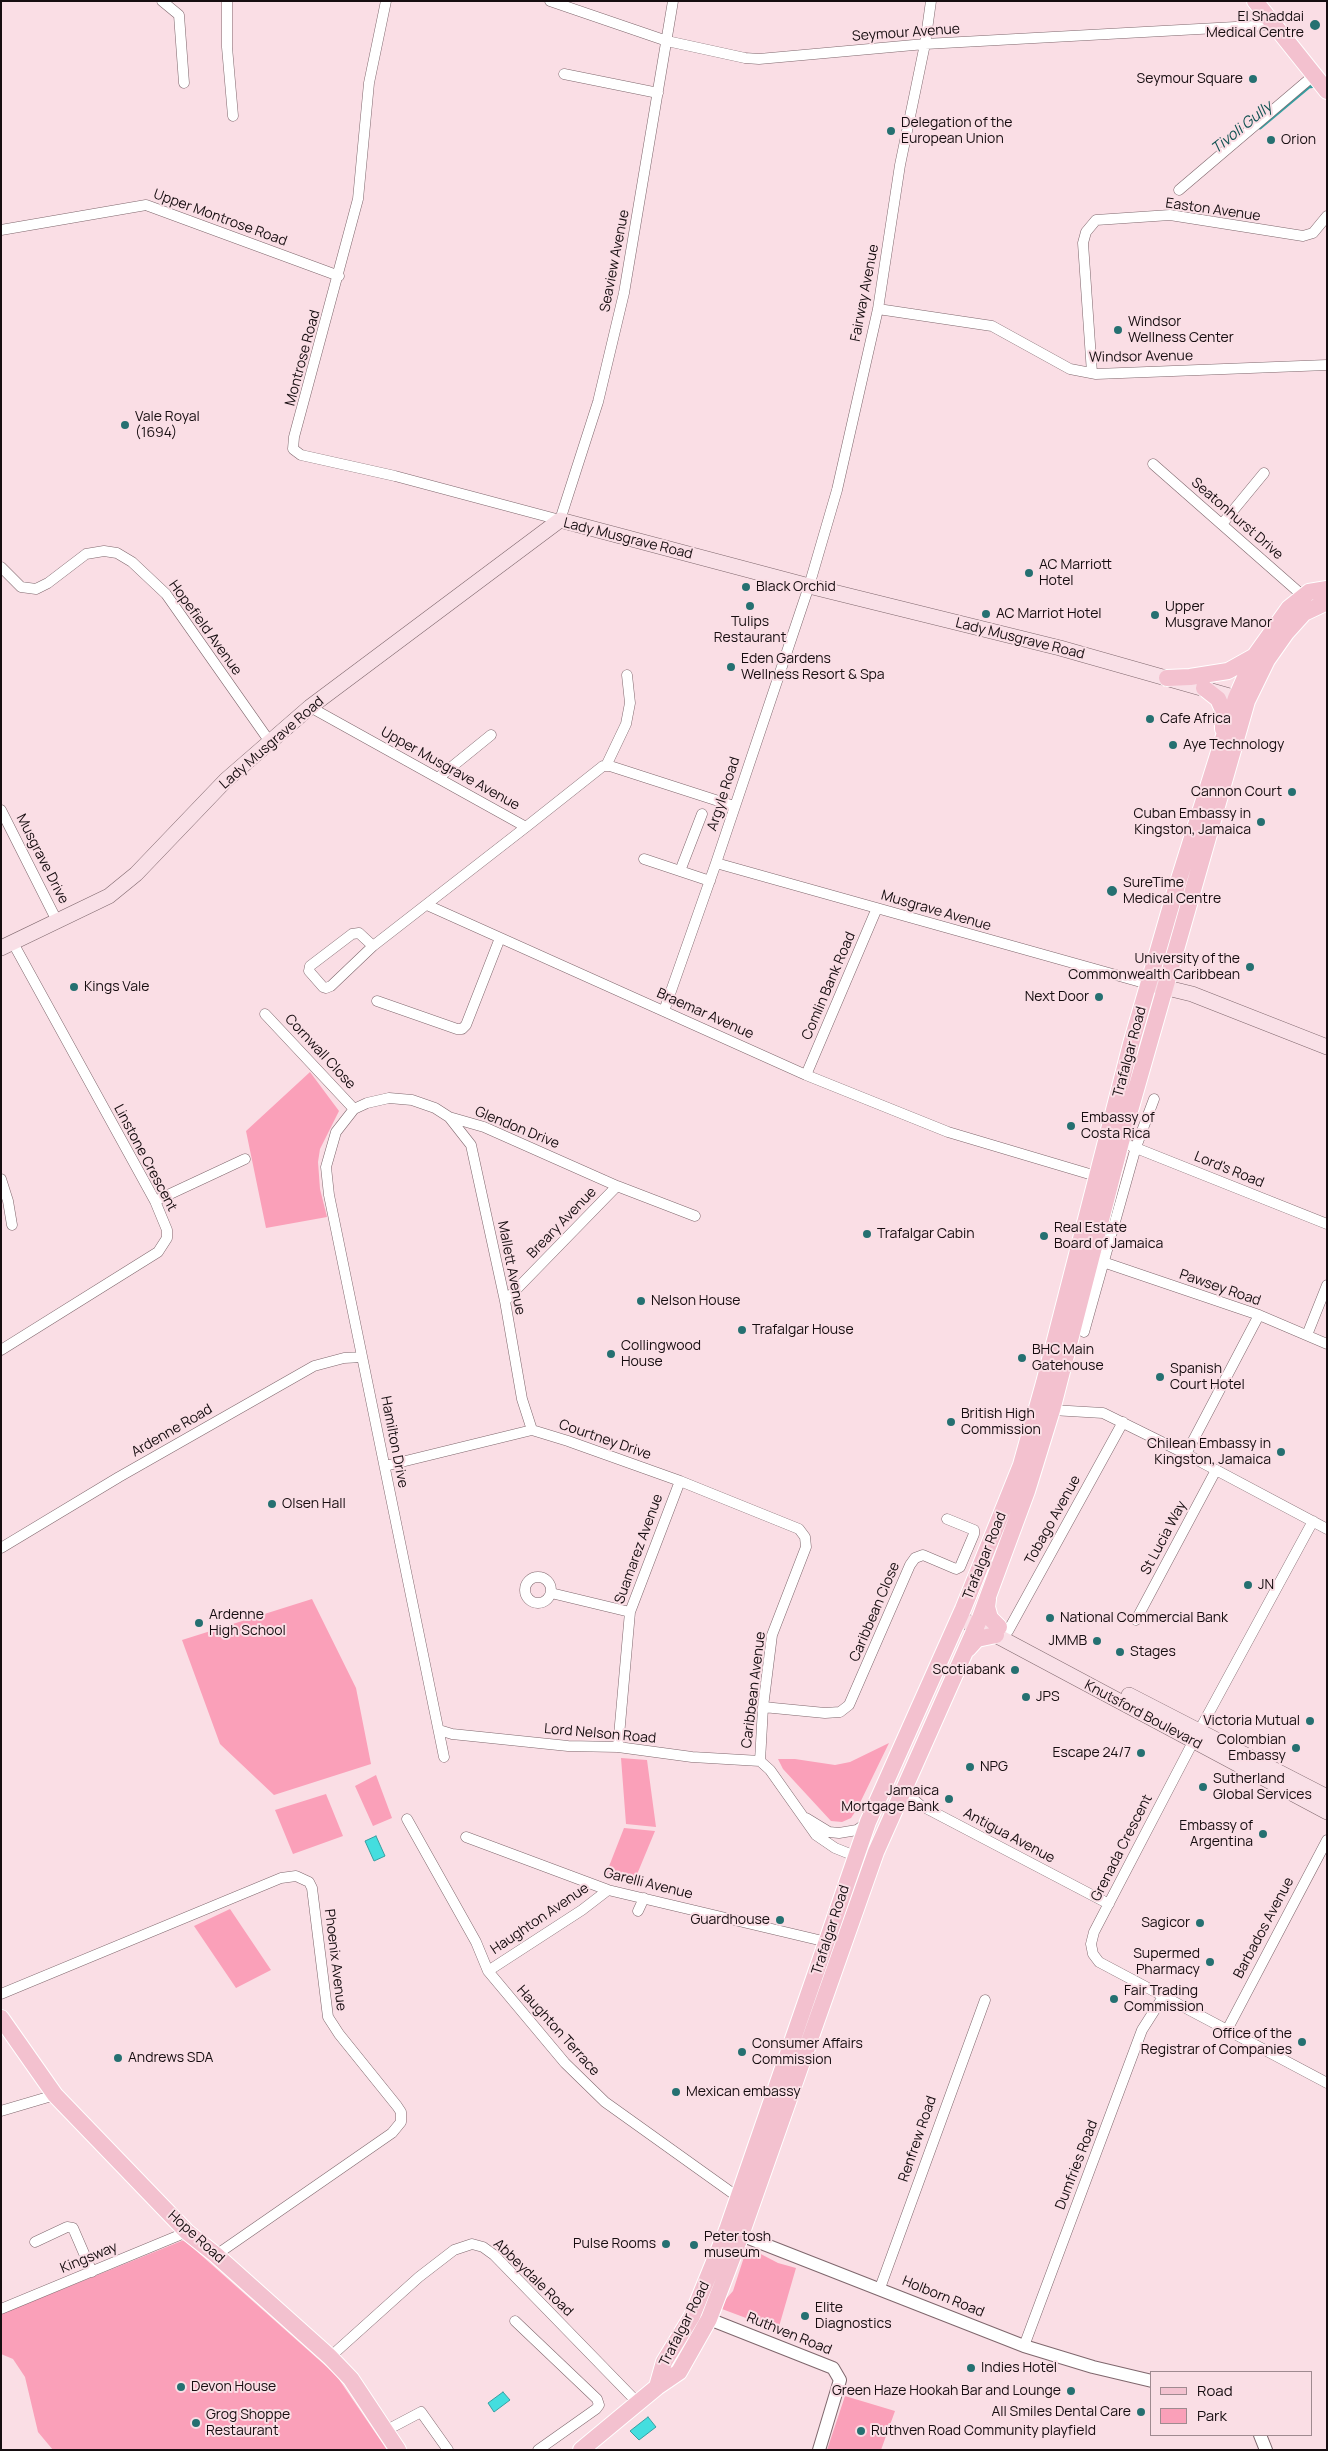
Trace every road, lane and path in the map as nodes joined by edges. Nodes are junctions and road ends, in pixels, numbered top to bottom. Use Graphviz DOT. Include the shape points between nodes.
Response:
graph roads {
  1 [pos="162,1"];
  2 [pos="228,1"];
  3 [pos="386,1"];
  4 [pos="550,1"];
  5 [pos="673,1"];
  6 [pos="931,1"];
  7 [pos="1255,1"];
  8 [pos="1272,25"];
  9 [pos="667,40"];
  10 [pos="925,44"];
  11 [pos="564,74"];
  12 [pos="1313,76"];
  13 [pos="184,83"];
  14 [pos="1327,91"];
  15 [pos="658,93"];
  16 [pos="233,116"];
  17 [pos="1179,190"];
  18 [pos="1327,216"];
  19 [pos="1,230"];
  20 [pos="339,276"];
  21 [pos="878,309"];
  22 [pos="1327,365"];
  23 [pos="1092,373"];
  24 [pos="1153,464"];
  25 [pos="1264,473"];
  26 [pos="560,520"];
  27 [pos="1222,524"];
  28 [pos="1,567"];
  29 [pos="809,586"];
  30 [pos="1326,590"];
  31 [pos="1302,595"];
  32 [pos="1254,657"];
  33 [pos="627,675"];
  34 [pos="1167,678"];
  35 [pos="1204,688"];
  36 [pos="1241,700"];
  37 [pos="310,708"];
  38 [pos="491,735"];
  39 [pos="270,742"];
  40 [pos="1220,749"];
  41 [pos="606,766"];
  42 [pos="438,778"];
  43 [pos="734,806"];
  44 [pos="2,814"];
  45 [pos="702,814"];
  46 [pos="526,827"];
  47 [pos="644,859"];
  48 [pos="716,863"];
  49 [pos="680,871"];
  50 [pos="710,881"];
  51 [pos="427,905"];
  52 [pos="877,908"];
  53 [pos="57,921"];
  54 [pos="500,938"];
  55 [pos="7,945"];
  56 [pos="373,946"];
  57 [pos="1148,984"];
  58 [pos="1165,987"];
  59 [pos="377,1002"];
  60 [pos="664,1011"];
  61 [pos="265,1014"];
  62 [pos="1326,1045"];
  63 [pos="806,1075"];
  64 [pos="1154,1099"];
  65 [pos="354,1109"];
  66 [pos="449,1117"];
  67 [pos="1128,1144"];
  68 [pos="245,1159"];
  69 [pos="1096,1176"];
  70 [pos="1,1179"];
  71 [pos="618,1186"];
  72 [pos="155,1201"];
  73 [pos="696,1216"];
  74 [pos="1327,1224"];
  75 [pos="12,1225"];
  76 [pos="1103,1262"];
  77 [pos="1327,1285"];
  78 [pos="505,1301"];
  79 [pos="1258,1315"];
  80 [pos="1084,1332"];
  81 [pos="1307,1335"];
  82 [pos="1327,1344"];
  83 [pos="1,1350"];
  84 [pos="362,1357"];
  85 [pos="1052,1410"];
  86 [pos="1123,1422"];
  87 [pos="532,1430"];
  88 [pos="1186,1454"];
  89 [pos="385,1466"];
  90 [pos="1216,1470"];
  91 [pos="680,1481"];
  92 [pos="947,1519"];
  93 [pos="1313,1521"];
  94 [pos="1327,1528"];
  95 [pos="805,1538"];
  96 [pos="1,1548"];
  97 [pos="551,1593"];
  98 [pos="989,1597"];
  99 [pos="630,1612"];
  100 [pos="961,1614"];
  101 [pos="1136,1620"];
  102 [pos="979,1622"];
  103 [pos="1001,1631"];
  104 [pos="961,1658"];
  105 [pos="763,1707"];
  106 [pos="439,1730"];
  107 [pos="1195,1737"];
  108 [pos="618,1747"];
  109 [pos="444,1757"];
  110 [pos="760,1761"];
  111 [pos="906,1784"];
  112 [pos="1327,1798"];
  113 [pos="1327,1812"];
  114 [pos="799,1814"];
  115 [pos="407,1819"];
  116 [pos="868,1822"];
  117 [pos="466,1837"];
  118 [pos="1327,1840"];
  119 [pos="876,1852"];
  120 [pos="855,1856"];
  121 [pos="608,1890"];
  122 [pos="644,1898"];
  123 [pos="1109,1904"];
  124 [pos="638,1911"];
  125 [pos="827,1942"];
  126 [pos="488,1971"];
  127 [pos="1,1994"];
  128 [pos="1163,1997"];
  129 [pos="985,2000"];
  130 [pos="1,2018"];
  131 [pos="1227,2030"];
  132 [pos="1327,2083"];
  133 [pos="55,2095"];
  134 [pos="1,2111"];
  135 [pos="745,2202"];
  136 [pos="187,2232"];
  137 [pos="734,2233"];
  138 [pos="35,2242"];
  139 [pos="216,2255"];
  140 [pos="92,2272"];
  141 [pos="880,2288"];
  142 [pos="1,2309"];
  143 [pos="708,2319"];
  144 [pos="515,2321"];
  145 [pos="1024,2346"];
  146 [pos="330,2357"];
  147 [pos="1150,2380"];
  148 [pos="657,2386"];
  149 [pos="638,2402"];
  150 [pos="386,2431"];
  151 [pos="1260,2436"];
  152 [pos="398,2450"];
  153 [pos="448,2450"];
  154 [pos="538,2450"];
  155 [pos="581,2450"];
  156 [pos="819,2450"];
  157 [pos="1266,2450"];
  1 -- 13 [label="street" via="179,15"];
  2 -- 16 [label="street" via="226,47"];
  3 -- 20 [label="street, Montrose Road" via="369,83 358,198"];
  4 -- 9 [label="street, Seymour Avenue"];
  5 -- 9 [label="street, Seaview Avenue"];
  6 -- 10 [label="street, Fairway Avenue"];
  7 -- 8 [label="main road"];
  8 -- 10 [label="street, Seymour Avenue"];
  8 -- 12 [label="main road"];
  9 -- 10 [label="street, Seymour Avenue" via="759,59"];
  9 -- 15 [label="street, Seaview Avenue"];
  10 -- 21 [label="street, Fairway Avenue" via="900,165"];
  11 -- 15 [label="street"];
  12 -- 14 [label="main road"];
  12 -- 17 [label="street"];
  15 -- 26 [label="street, Seaview Avenue" via="624,293 598,402"];
  18 -- 23 [label="street, Easton Avenue" via="1312,233 1304,236 1170,215 1096,220 1086,232 1083,243"];
  19 -- 20 [label="street, Upper Montrose Road" via="146,205"];
  20 -- 26 [label="street, Montrose Road" via="294,437 294,449 301,455 395,476"];
  21 -- 23 [label="street, Windsor Avenue" via="992,326 1070,369"];
  21 -- 29 [label="street, Fairway Avenue" via="837,490"];
  22 -- 23 [label="street, Windsor Avenue"];
  24 -- 27 [label="street, Seatonhurst Drive"];
  25 -- 27 [label="street"];
  26 -- 29 [label="main road, Lady Musgrave Road"];
  26 -- 37 [label="main road, Lady Musgrave Road"];
  27 -- 31 [label="street, Seatonhurst Drive"];
  28 -- 39 [label="street, Hopefield Avenue" via="21,587 36,589 86,554 117,553 132,562 166,594"];
  29 -- 34 [label="main road, Lady Musgrave Road"];
  29 -- 43 [label="street, Argyle Road"];
  30 -- 31 [label="main road"];
  30 -- 36 [label="main road" via="1286,633"];
  31 -- 32 [label="main road" via="1276,624"];
  32 -- 34 [label="main road" via="1228,671"];
  32 -- 36 [label="main road"];
  33 -- 41 [label="street" via="630,703 626,724"];
  34 -- 35 [label="main road, Lady Musgrave Road"];
  35 -- 36 [label="main road, Lady Musgrave Road"];
  35 -- 40 [label="main road" via="1218,699 1223,710"];
  36 -- 40 [label="main road, Trafalgar Road"];
  36 -- 58 [label="main road, Trafalgar Road"];
  37 -- 39 [label="main road, Lady Musgrave Road"];
  37 -- 42 [label="street, Upper Musgrave Avenue"];
  38 -- 42 [label="street"];
  39 -- 53 [label="main road, Lady Musgrave Road" via="226,780 136,874 109,896"];
  40 -- 57 [label="main road, Trafalgar Road"];
  41 -- 43 [label="street"];
  41 -- 46 [label="street, Upper Musgrave Avenue" via="594,770"];
  42 -- 46 [label="street, Upper Musgrave Avenue"];
  43 -- 48 [label="street, Argyle Road"];
  44 -- 53 [label="street, Musgrave Drive"];
  45 -- 49 [label="street"];
  46 -- 51 [label="street"];
  47 -- 49 [label="street"];
  48 -- 50 [label="street, Argyle Road"];
  48 -- 52 [label="street, Musgrave Avenue"];
  49 -- 50 [label="street"];
  50 -- 60 [label="street, Argyle Road"];
  51 -- 54 [label="street, Braemar Avenue"];
  51 -- 56 [label="street"];
  52 -- 57 [label="street, Musgrave Avenue"];
  52 -- 63 [label="street, Comlin Bank Road"];
  53 -- 55 [label="main road, Lady Musgrave Road"];
  54 -- 59 [label="street" via="462,1029"];
  54 -- 60 [label="street, Braemar Avenue"];
  55 -- 72 [label="street, Linstone Crescent"];
  56 -- 56 [label="street" via="326,988 309,971 310,966 352,934 359,934"];
  57 -- 58 [label="main road"];
  57 -- 69 [label="main road, Trafalgar Road"];
  58 -- 62 [label="main road" via="1192,994"];
  58 -- 67 [label="main road, Trafalgar Road"];
  60 -- 63 [label="street, Braemar Avenue"];
  61 -- 65 [label="street, Cornwall Close"];
  63 -- 69 [label="street, Braemar Avenue" via="948,1132"];
  64 -- 67 [label="street"];
  65 -- 66 [label="street, Glendon Drive" via="389,1098 412,1100"];
  65 -- 84 [label="street, Hamilton Drive" via="336,1132 326,1167"];
  66 -- 71 [label="street, Glendon Drive" via="484,1127"];
  66 -- 78 [label="street, Mallett Avenue" via="471,1145"];
  67 -- 74 [label="street, Lord's Road"];
  67 -- 76 [label="street"];
  67 -- 85 [label="main road, Trafalgar Road"];
  68 -- 72 [label="street"];
  69 -- 100 [label="main road, Trafalgar Road" via="1020,1465"];
  70 -- 75 [label="street"];
  71 -- 73 [label="street, Glendon Drive"];
  71 -- 78 [label="street, Breary Avenue"];
  72 -- 83 [label="street, Linstone Crescent" via="167,1230 167,1238 158,1252"];
  76 -- 79 [label="street, Pawsey Road"];
  76 -- 80 [label="street"];
  77 -- 81 [label="street"];
  78 -- 87 [label="street, Mallett Avenue" via="522,1399"];
  79 -- 81 [label="street, Pawsey Road"];
  79 -- 88 [label="street"];
  81 -- 82 [label="street, Pawsey Road"];
  84 -- 89 [label="street, Hamilton Drive"];
  84 -- 96 [label="street, Ardenne Road" via="314,1366"];
  85 -- 86 [label="street" via="1103,1413"];
  85 -- 98 [label="main road, Trafalgar Road"];
  86 -- 88 [label="street"];
  86 -- 103 [label="street, Tobago Avenue"];
  87 -- 89 [label="street, Courtney Drive"];
  87 -- 91 [label="street, Courtney Drive"];
  88 -- 90 [label="street"];
  89 -- 106 [label="street, Hamilton Drive"];
  90 -- 93 [label="street"];
  90 -- 101 [label="street, St Lucia Way"];
  91 -- 95 [label="street, Courtney Drive" via="799,1529"];
  91 -- 99 [label="street, Suamarez Avenue"];
  92 -- 105 [label="street, Caribbean Close" via="974,1530 960,1567 956,1569 923,1556 910,1564 849,1705 840,1712 825,1714"];
  93 -- 94 [label="street"];
  93 -- 107 [label="street, Grenada Crescent"];
  95 -- 105 [label="street, Caribbean Avenue" via="803,1558 772,1635"];
  97 -- 99 [label="street"];
  98 -- 102 [label="main road, Trafalgar Road"];
  98 -- 103 [label="main road" via="990,1618"];
  99 -- 108 [label="street, Suamarez Avenue"];
  100 -- 102 [label="main road, Knutsford Boulevard"];
  100 -- 116 [label="main road, Trafalgar Road"];
  102 -- 103 [label="main road, Knutsford Boulevard"];
  102 -- 104 [label="main road, Trafalgar Road"];
  103 -- 104 [label="main road" via="977,1639"];
  103 -- 107 [label="main road, Knutsford Boulevard"];
  104 -- 111 [label="main road, Trafalgar Road"];
  105 -- 110 [label="street, Caribbean Avenue"];
  106 -- 108 [label="street, Lord Nelson Road" via="568,1746"];
  106 -- 109 [label="street, Hamilton Drive"];
  107 -- 112 [label="main road, Knutsford Boulevard"];
  107 -- 113 [label="main road, Knutsford Boulevard"];
  107 -- 123 [label="street, Grenada Crescent"];
  108 -- 110 [label="street, Lord Nelson Road" via="692,1757"];
  110 -- 114 [label="street" via="770,1770"];
  111 -- 119 [label="main road, Trafalgar Road"];
  111 -- 123 [label="street, Antigua Avenue" via="908,1792 920,1805"];
  114 -- 116 [label="street" via="829,1832 856,1830"];
  114 -- 120 [label="street" via="816,1835"];
  115 -- 126 [label="street, Haughton Terrace" via="476,1942"];
  116 -- 120 [label="main road, Trafalgar Road"];
  117 -- 121 [label="street, Garelli Avenue"];
  118 -- 131 [label="street, Barbados Avenue"];
  119 -- 120 [label="main road"];
  119 -- 135 [label="main road, Trafalgar Road"];
  120 -- 125 [label="main road, Trafalgar Road"];
  121 -- 122 [label="street, Garelli Avenue"];
  121 -- 126 [label="street, Haughton Avenue"];
  122 -- 124 [label="street"];
  122 -- 125 [label="street, Garelli Avenue"];
  123 -- 128 [label="street, Grenada Crescent" via="1094,1932 1093,1954 1099,1962"];
  125 -- 135 [label="main road, Trafalgar Road" via="782,2052"];
  126 -- 135 [label="street, Haughton Terrace" via="565,2064 605,2102"];
  127 -- 139 [label="street, Phoenix Avenue" via="281,1878 296,1876 309,1882 328,2017 338,2034 397,2106 401,2122 392,2133"];
  128 -- 131 [label="street, Grenada Crescent"];
  128 -- 145 [label="street, Dumfries Road" via="1142,2030"];
  129 -- 141 [label="street, Renfrew Road"];
  130 -- 133 [label="main road, Hope Road"];
  131 -- 132 [label="street, Grenada Crescent"];
  133 -- 134 [label="street"];
  133 -- 136 [label="main road, Hope Road"];
  135 -- 137 [label="main road, Trafalgar Road"];
  136 -- 139 [label="main road, Hope Road"];
  136 -- 140 [label="street, Kingsway"];
  137 -- 141 [label="street, Holborn Road"];
  137 -- 143 [label="main road, Trafalgar Road"];
  137 -- 148 [label="main road, Trafalgar Road" via="692,2316 664,2362"];
  138 -- 140 [label="street" via="67,2227 73,2228"];
  139 -- 146 [label="main road, Hope Road"];
  140 -- 142 [label="street, Kingsway"];
  141 -- 145 [label="street, Holborn Road"];
  143 -- 148 [label="main road, Trafalgar Road" via="679,2372"];
  143 -- 156 [label="street, Ruthven Road" via="834,2368 840,2380"];
  144 -- 154 [label="street" via="599,2405"];
  145 -- 147 [label="street, Holborn Road"];
  146 -- 149 [label="street, Abbeydale Road" via="418,2277 454,2250 472,2244 494,2255"];
  146 -- 150 [label="main road, Hope Road" via="350,2379"];
  148 -- 149 [label="main road, Trafalgar Road"];
  149 -- 155 [label="main road, Trafalgar Road"];
  150 -- 152 [label="main road, Hope Road"];
  150 -- 153 [label="street" via="421,2412"];
  151 -- 157 [label="street"];
}
